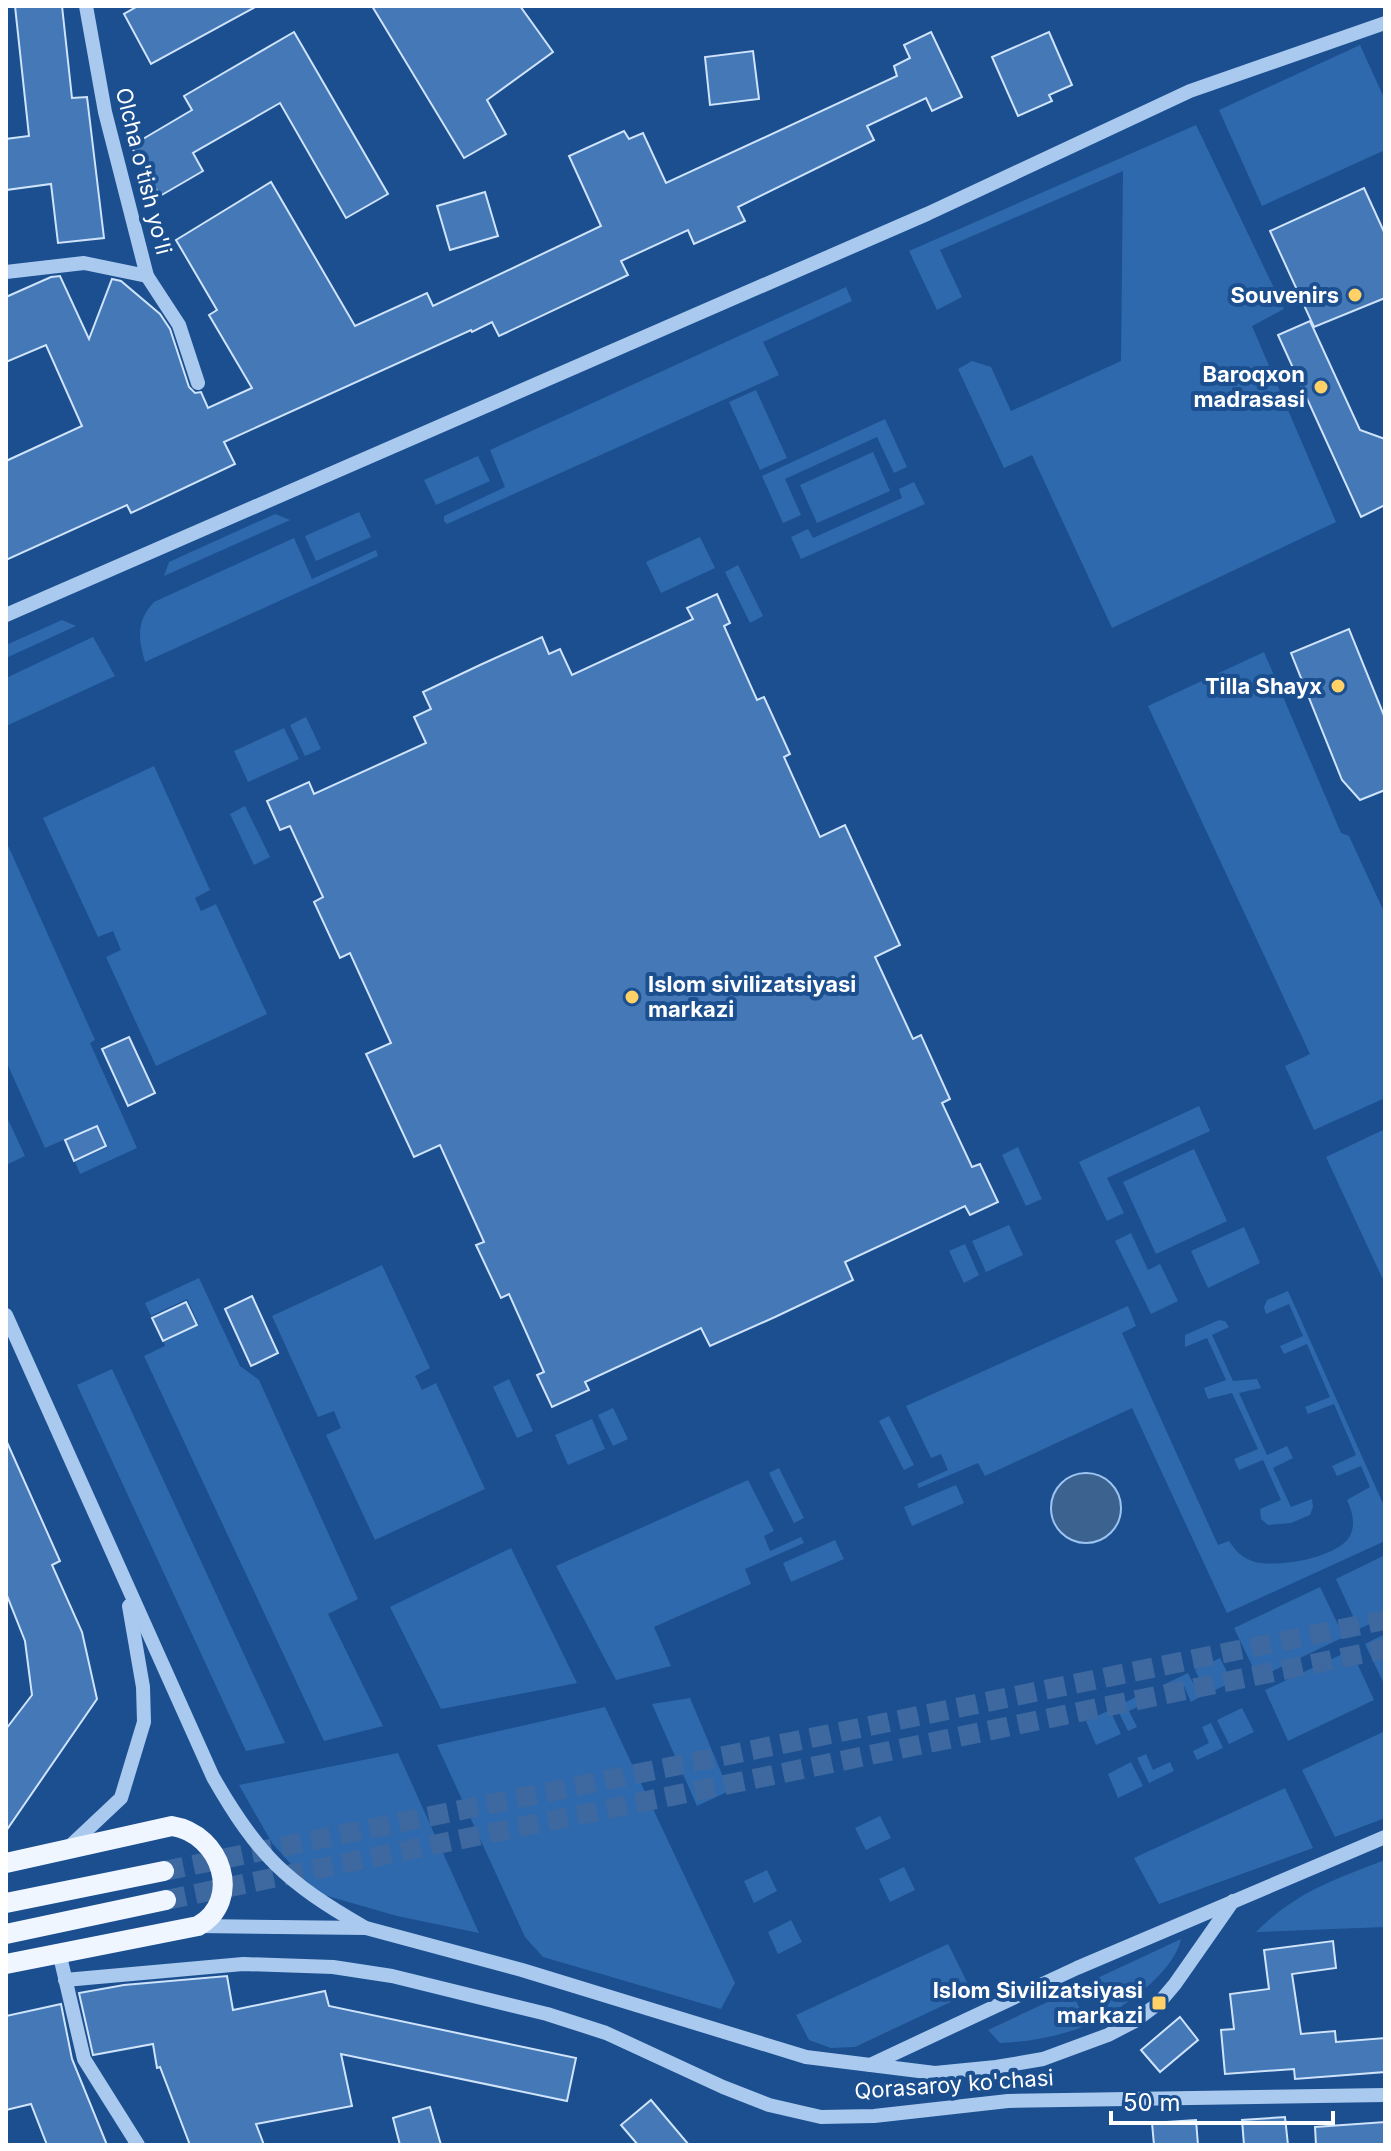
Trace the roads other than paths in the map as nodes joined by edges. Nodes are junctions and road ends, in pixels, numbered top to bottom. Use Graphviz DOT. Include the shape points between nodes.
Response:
graph roads {
  1 [pos="86,6"];
  2 [pos="1385,23"];
  3 [pos="6,272"];
  4 [pos="147,276"];
  5 [pos="198,383"];
  6 [pos="6,615"];
  7 [pos="6,1315"];
  8 [pos="126,1586"];
  9 [pos="1385,1837"];
  10 [pos="66,1849"];
  11 [pos="6,1863"];
  12 [pos="164,1871"];
  13 [pos="166,1900"];
  14 [pos="1233,1901"];
  15 [pos="6,1903"];
  16 [pos="198,1926"];
  17 [pos="366,1928"];
  18 [pos="6,1934"];
  19 [pos="59,1952"];
  20 [pos="6,1964"];
  21 [pos="65,1980"];
  22 [pos="868,2066"];
  23 [pos="1385,2095"];
  24 [pos="138,2145"];
  1 -- 4 [label="street, Olcha o'tish yo'li" via="105,112"];
  2 -- 6 [label="street" via="1176,97 927,214"];
  3 -- 4 [label="street" via="84,263"];
  4 -- 5 [label="street, Olcha o'tish yo'li" via="179,325"];
  7 -- 8 [label="street"];
  8 -- 10 [label="street" via="144,1722 121,1798"];
  8 -- 17 [label="street" via="238,1821 293,1882"];
  9 -- 14 [label="street"];
  10 -- 11 [label="main road"];
  10 -- 16 [label="main road" via="172,1826 192,1832 212,1849 222,1879 216,1909"];
  12 -- 15 [label="main road"];
  13 -- 18 [label="main road"];
  14 -- 22 [label="street"];
  14 -- 22 [label="street" via="1159,2003 1108,2035 1043,2059 996,2067 935,2073"];
  16 -- 17 [label="street"];
  16 -- 19 [label="main road"];
  17 -- 22 [label="street" via="806,2057"];
  19 -- 20 [label="main road"];
  19 -- 21 [label="street"];
  21 -- 23 [label="street, Qorasaroy ko'chasi" via="243,1964 333,1967 392,1976 606,2033 769,2105 821,2117 1008,2101"];
  21 -- 24 [label="street" via="84,2059"];
}
